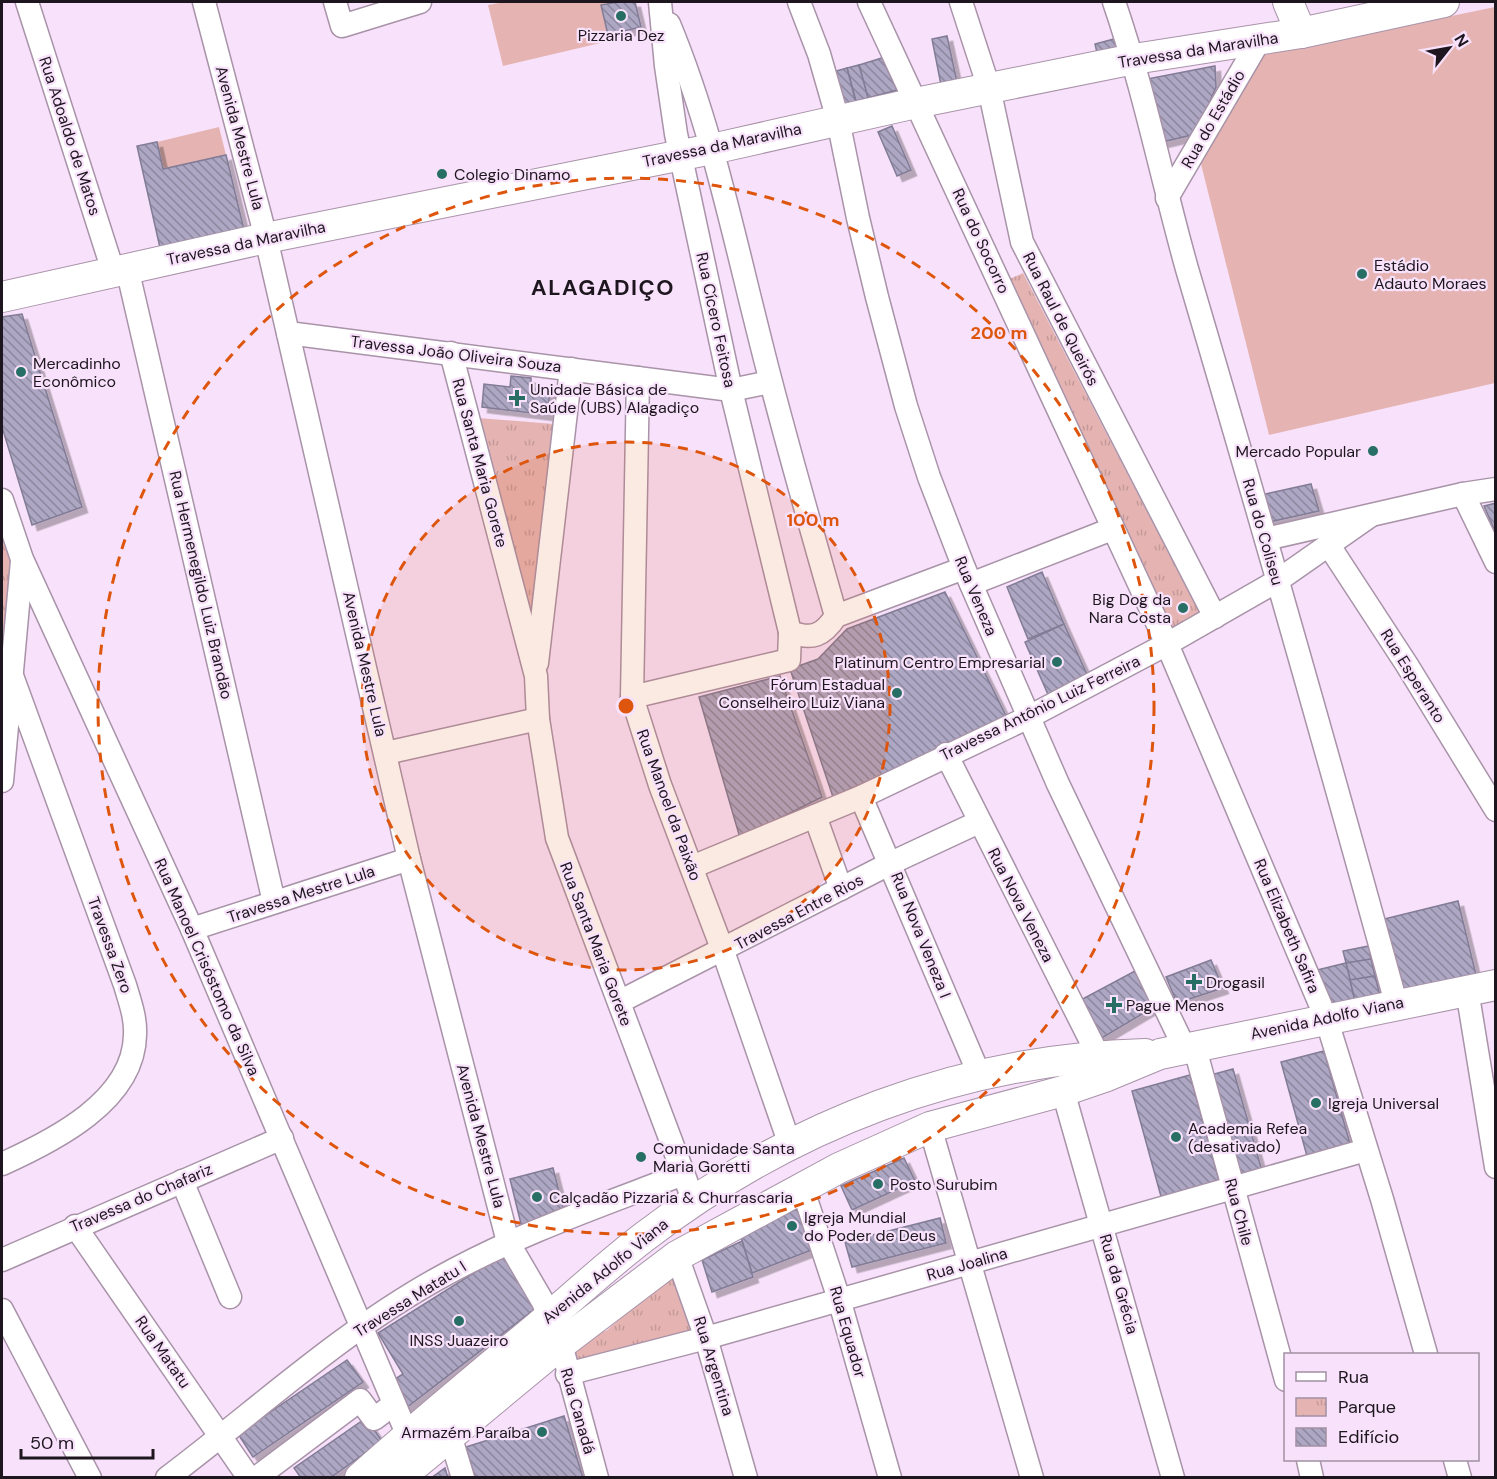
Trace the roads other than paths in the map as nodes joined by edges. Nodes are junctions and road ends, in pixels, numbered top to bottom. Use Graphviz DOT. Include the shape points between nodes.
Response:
graph roads {
  1 [pos="27,2"];
  2 [pos="204,2"];
  3 [pos="335,2"];
  4 [pos="421,2"];
  5 [pos="799,2"];
  6 [pos="869,2"];
  7 [pos="961,2"];
  8 [pos="1114,2"];
  9 [pos="1288,2"];
  10 [pos="1444,2"];
  11 [pos="660,3"];
  12 [pos="1300,33"];
  13 [pos="1259,41"];
  14 [pos="1134,59"];
  15 [pos="988,88"];
  16 [pos="916,103"];
  17 [pos="838,120"];
  18 [pos="712,149"];
  19 [pos="680,154"];
  20 [pos="1167,198"];
  21 [pos="266,238"];
  22 [pos="1022,242"];
  23 [pos="988,255"];
  24 [pos="120,270"];
  25 [pos="2,297"];
  26 [pos="288,333"];
  27 [pos="451,353"];
  28 [pos="570,369"];
  29 [pos="638,378"];
  30 [pos="770,382"];
  31 [pos="731,390"];
  32 [pos="1496,489"];
  33 [pos="1463,494"];
  34 [pos="2,500"];
  35 [pos="1370,516"];
  36 [pos="1112,529"];
  37 [pos="1266,539"];
  38 [pos="1328,544"];
  39 [pos="22,559"];
  40 [pos="1496,562"];
  41 [pos="967,576"];
  42 [pos="1277,581"];
  43 [pos="836,616"];
  44 [pos="1215,616"];
  45 [pos="790,632"];
  46 [pos="1167,644"];
  47 [pos="11,673"];
  48 [pos="536,676"];
  49 [pos="632,697"];
  50 [pos="1029,717"];
  51 [pos="538,718"];
  52 [pos="386,753"];
  53 [pos="946,754"];
  54 [pos="2,781"];
  55 [pos="861,796"];
  56 [pos="1496,810"];
  57 [pos="815,816"];
  58 [pos="979,822"];
  59 [pos="409,859"];
  60 [pos="891,863"];
  61 [pos="692,867"];
  62 [pos="841,890"];
  63 [pos="274,903"];
  64 [pos="192,928"];
  65 [pos="723,951"];
  66 [pos="1481,987"];
  67 [pos="619,1002"];
  68 [pos="1396,1004"];
  69 [pos="1326,1018"];
  70 [pos="1179,1049"];
  71 [pos="1098,1055"];
  72 [pos="989,1073"];
  73 [pos="1063,1091"];
  74 [pos="998,1109"];
  75 [pos="930,1128"];
  76 [pos="282,1138"];
  77 [pos="790,1145"];
  78 [pos="1366,1150"];
  79 [pos="2,1164"];
  80 [pos="1496,1167"];
  81 [pos="683,1174"];
  82 [pos="734,1176"];
  83 [pos="182,1181"];
  84 [pos="802,1187"];
  85 [pos="1233,1188"];
  86 [pos="694,1202"];
  87 [pos="757,1212"];
  88 [pos="1102,1224"];
  89 [pos="75,1226"];
  90 [pos="508,1242"];
  91 [pos="677,1256"];
  92 [pos="2,1260"];
  93 [pos="969,1263"];
  94 [pos="230,1297"];
  95 [pos="839,1299"];
  96 [pos="2,1310"];
  97 [pos="361,1328"];
  98 [pos="555,1330"];
  99 [pos="706,1338"];
  100 [pos="1426,1353"];
  101 [pos="1284,1373"];
  102 [pos="567,1374"];
  103 [pos="394,1404"];
  104 [pos="450,1435"];
  105 [pos="408,1436"];
  106 [pos="221,1437"];
  107 [pos="1308,1461"];
  108 [pos="1455,1461"];
  109 [pos="90,1478"];
  110 [pos="167,1478"];
  111 [pos="249,1478"];
  112 [pos="256,1478"];
  113 [pos="360,1478"];
  114 [pos="399,1478"];
  115 [pos="463,1478"];
  116 [pos="597,1478"];
  117 [pos="746,1478"];
  118 [pos="890,1478"];
  119 [pos="1032,1478"];
  120 [pos="1173,1478"];
  121 [pos="1312,1478"];
  122 [pos="1460,1478"];
  1 -- 24 [label="street, Rua Adoaldo de Matos"];
  2 -- 21 [label="street, Avenida Mestre Lula"];
  3 -- 4 [label="street" via="342,26"];
  5 -- 17 [label="street"];
  6 -- 16 [label="street, Rua do Socorro"];
  7 -- 15 [label="street, Rua Raul de Queirós"];
  8 -- 14 [label="street, Rua do Coliseu"];
  9 -- 12 [label="main road"];
  10 -- 12 [label="main road, Travessa da Maravilha"];
  11 -- 18 [label="street, Rua Cícero Feitosa" via="684,60"];
  11 -- 19 [label="street, Rua Cícero Feitosa"];
  12 -- 13 [label="main road, Travessa da Maravilha"];
  13 -- 14 [label="main road, Travessa da Maravilha"];
  13 -- 20 [label="street, Rua do Estádio"];
  14 -- 15 [label="main road, Travessa da Maravilha"];
  14 -- 20 [label="street, Rua do Coliseu"];
  15 -- 16 [label="main road, Travessa da Maravilha"];
  15 -- 22 [label="street, Rua Raul de Queirós"];
  16 -- 17 [label="main road, Travessa da Maravilha"];
  16 -- 23 [label="street, Rua do Socorro"];
  17 -- 18 [label="main road, Travessa da Maravilha"];
  17 -- 41 [label="street, Rua Veneza" via="858,218 906,406"];
  18 -- 19 [label="main road, Travessa da Maravilha"];
  18 -- 30 [label="street, Rua Cícero Feitosa"];
  19 -- 21 [label="main road, Travessa da Maravilha"];
  19 -- 31 [label="street, Rua Cícero Feitosa"];
  20 -- 37 [label="street, Rua do Coliseu"];
  21 -- 24 [label="main road, Travessa da Maravilha"];
  21 -- 26 [label="street, Avenida Mestre Lula"];
  22 -- 23 [label="street"];
  22 -- 44 [label="street, Rua Raul de Queirós"];
  23 -- 36 [label="street, Rua do Socorro"];
  24 -- 25 [label="main road, Travessa da Maravilha"];
  24 -- 63 [label="street, Rua Hermenegildo Luiz Brandão"];
  26 -- 27 [label="street, Travessa João Oliveira Souza"];
  26 -- 52 [label="street, Avenida Mestre Lula"];
  27 -- 28 [label="street, Travessa João Oliveira Souza"];
  27 -- 48 [label="street, Rua Santa Maria Gorete"];
  28 -- 29 [label="street, Travessa João Oliveira Souza"];
  28 -- 48 [label="street, Rua Santa Maria Gorete"];
  29 -- 31 [label="street, Travessa João Oliveira Souza"];
  29 -- 49 [label="street, Rua Manoel da Paixão"];
  30 -- 31 [label="street, Travessa João Oliveira Souza"];
  30 -- 43 [label="street, Rua Cícero Feitosa"];
  31 -- 45 [label="street, Rua Cícero Feitosa"];
  32 -- 33 [label="street, Travessa Antônio Luiz Ferreira"];
  33 -- 35 [label="street, Travessa Antônio Luiz Ferreira"];
  33 -- 40 [label="street"];
  34 -- 39 [label="street, Rua Manoel Crisóstomo da Silva"];
  35 -- 37 [label="street, Travessa Antônio Luiz Ferreira"];
  35 -- 38 [label="street, Travessa Antônio Luiz Ferreira"];
  36 -- 41 [label="street"];
  36 -- 46 [label="street, Rua do Socorro"];
  37 -- 42 [label="street, Rua do Coliseu"];
  38 -- 42 [label="street, Travessa Antônio Luiz Ferreira"];
  38 -- 56 [label="street, Rua Esperanto"];
  39 -- 47 [label="street"];
  39 -- 64 [label="street, Rua Manoel Crisóstomo da Silva"];
  41 -- 43 [label="street"];
  41 -- 50 [label="street, Rua Veneza"];
  42 -- 44 [label="street, Travessa Antônio Luiz Ferreira"];
  42 -- 68 [label="street, Rua do Coliseu"];
  43 -- 45 [label="street" via="828,629 816,635 805,638"];
  44 -- 46 [label="street, Travessa Antônio Luiz Ferreira"];
  45 -- 49 [label="street, Rua Cícero Feitosa" via="789,660"];
  46 -- 50 [label="street, Travessa Antônio Luiz Ferreira"];
  46 -- 69 [label="street, Rua Elizabeth Safira"];
  47 -- 54 [label="street"];
  47 -- 79 [label="street, Travessa Zero" via="125,985 134,1014 135,1036 132,1058 116,1087 91,1112 46,1144"];
  48 -- 51 [label="street, Rua Santa Maria Gorete"];
  49 -- 61 [label="street, Rua Manoel da Paixão"];
  50 -- 53 [label="street, Travessa Antônio Luiz Ferreira"];
  50 -- 70 [label="street, Rua Veneza"];
  51 -- 52 [label="street"];
  51 -- 67 [label="street, Rua Santa Maria Gorete" via="557,838"];
  52 -- 59 [label="street, Avenida Mestre Lula"];
  53 -- 55 [label="street, Travessa Antônio Luiz Ferreira"];
  53 -- 58 [label="street, Rua Nova Veneza"];
  55 -- 57 [label="street, Travessa Antônio Luiz Ferreira"];
  55 -- 60 [label="street, Rua Nova Veneza I"];
  57 -- 61 [label="street, Travessa Antônio Luiz Ferreira"];
  57 -- 62 [label="street"];
  58 -- 60 [label="street, Travessa Entre Rios"];
  58 -- 71 [label="street, Rua Nova Veneza"];
  59 -- 63 [label="street, Travessa Mestre Lula"];
  59 -- 90 [label="street, Avenida Mestre Lula"];
  60 -- 62 [label="street, Travessa Entre Rios"];
  60 -- 72 [label="street, Rua Nova Veneza I"];
  61 -- 65 [label="street, Rua Manoel da Paixão"];
  62 -- 65 [label="street, Travessa Entre Rios"];
  63 -- 64 [label="street, Travessa Mestre Lula"];
  64 -- 76 [label="street, Rua Manoel Crisóstomo da Silva"];
  65 -- 67 [label="street, Travessa Entre Rios"];
  65 -- 77 [label="street, Rua Manoel da Paixão"];
  66 -- 68 [label="main road, Avenida Adolfo Viana"];
  66 -- 80 [label="street"];
  67 -- 81 [label="street, Rua Santa Maria Gorete"];
  68 -- 69 [label="main road, Avenida Adolfo Viana"];
  69 -- 70 [label="main road, Avenida Adolfo Viana"];
  69 -- 78 [label="street, Rua Elizabeth Safira"];
  70 -- 71 [label="main road, Avenida Adolfo Viana"];
  70 -- 73 [label="main road, Avenida Adolfo Viana"];
  70 -- 85 [label="street, Rua Chile"];
  71 -- 72 [label="main road, Avenida Adolfo Viana"];
  72 -- 74 [label="main road" via="1010,1082 1008,1099"];
  72 -- 77 [label="main road, Avenida Adolfo Viana" via="916,1091 866,1109"];
  73 -- 74 [label="main road, Avenida Adolfo Viana"];
  73 -- 88 [label="street, Rua da Grécia"];
  74 -- 75 [label="main road, Avenida Adolfo Viana"];
  75 -- 84 [label="main road, Avenida Adolfo Viana"];
  75 -- 93 [label="street"];
  76 -- 83 [label="street, Travessa do Chafariz"];
  76 -- 97 [label="street, Rua Manoel Crisóstomo da Silva"];
  77 -- 82 [label="main road, Avenida Adolfo Viana"];
  78 -- 85 [label="street, Rua Joalina"];
  78 -- 100 [label="street, Rua Elizabeth Safira"];
  81 -- 86 [label="street, Rua Santa Maria Gorete"];
  81 -- 90 [label="street, Travessa Matatu I"];
  82 -- 86 [label="main road, Avenida Adolfo Viana"];
  82 -- 87 [label="main road" via="729,1185 735,1201 742,1209"];
  83 -- 89 [label="street, Travessa do Chafariz"];
  83 -- 94 [label="street"];
  84 -- 87 [label="main road, Avenida Adolfo Viana"];
  84 -- 95 [label="street, Rua Equador"];
  85 -- 88 [label="street, Rua Joalina"];
  85 -- 101 [label="street, Rua Chile"];
  86 -- 98 [label="main road, Avenida Adolfo Viana" via="612,1262"];
  87 -- 91 [label="main road, Avenida Adolfo Viana"];
  88 -- 93 [label="street, Rua Joalina"];
  88 -- 120 [label="street, Rua da Grécia"];
  89 -- 92 [label="street, Travessa do Chafariz"];
  89 -- 106 [label="street, Rua Matatu"];
  90 -- 97 [label="street, Travessa Matatu I" via="436,1279"];
  90 -- 98 [label="street, Avenida Mestre Lula"];
  91 -- 98 [label="main road, Avenida Adolfo Viana"];
  91 -- 99 [label="street, Rua Argentina"];
  93 -- 95 [label="street, Rua Joalina"];
  93 -- 119 [label="street"];
  95 -- 99 [label="street, Rua Joalina"];
  95 -- 118 [label="street, Rua Equador"];
  96 -- 109 [label="street"];
  97 -- 103 [label="street, Rua Manoel Crisóstomo da Silva"];
  97 -- 106 [label="street, Travessa Matatu I"];
  98 -- 102 [label="street, Rua Canadá"];
  98 -- 104 [label="main road, Avenida Adolfo Viana"];
  98 -- 105 [label="main road, Avenida Adolfo Viana"];
  99 -- 102 [label="street, Rua Joalina"];
  99 -- 117 [label="street, Rua Argentina"];
  102 -- 116 [label="street, Rua Canadá"];
  103 -- 105 [label="street, Rua Manoel Crisóstomo da Silva"];
  103 -- 112 [label="street" via="374,1419 360,1400"];
  104 -- 114 [label="main road, Avenida Adolfo Viana"];
  104 -- 115 [label="street"];
  105 -- 113 [label="main road, Avenida Adolfo Viana"];
  106 -- 110 [label="street, Travessa Matatu I"];
  106 -- 111 [label="street, Rua Matatu"];
  107 -- 121 [label="street"];
  108 -- 122 [label="street"];
}
